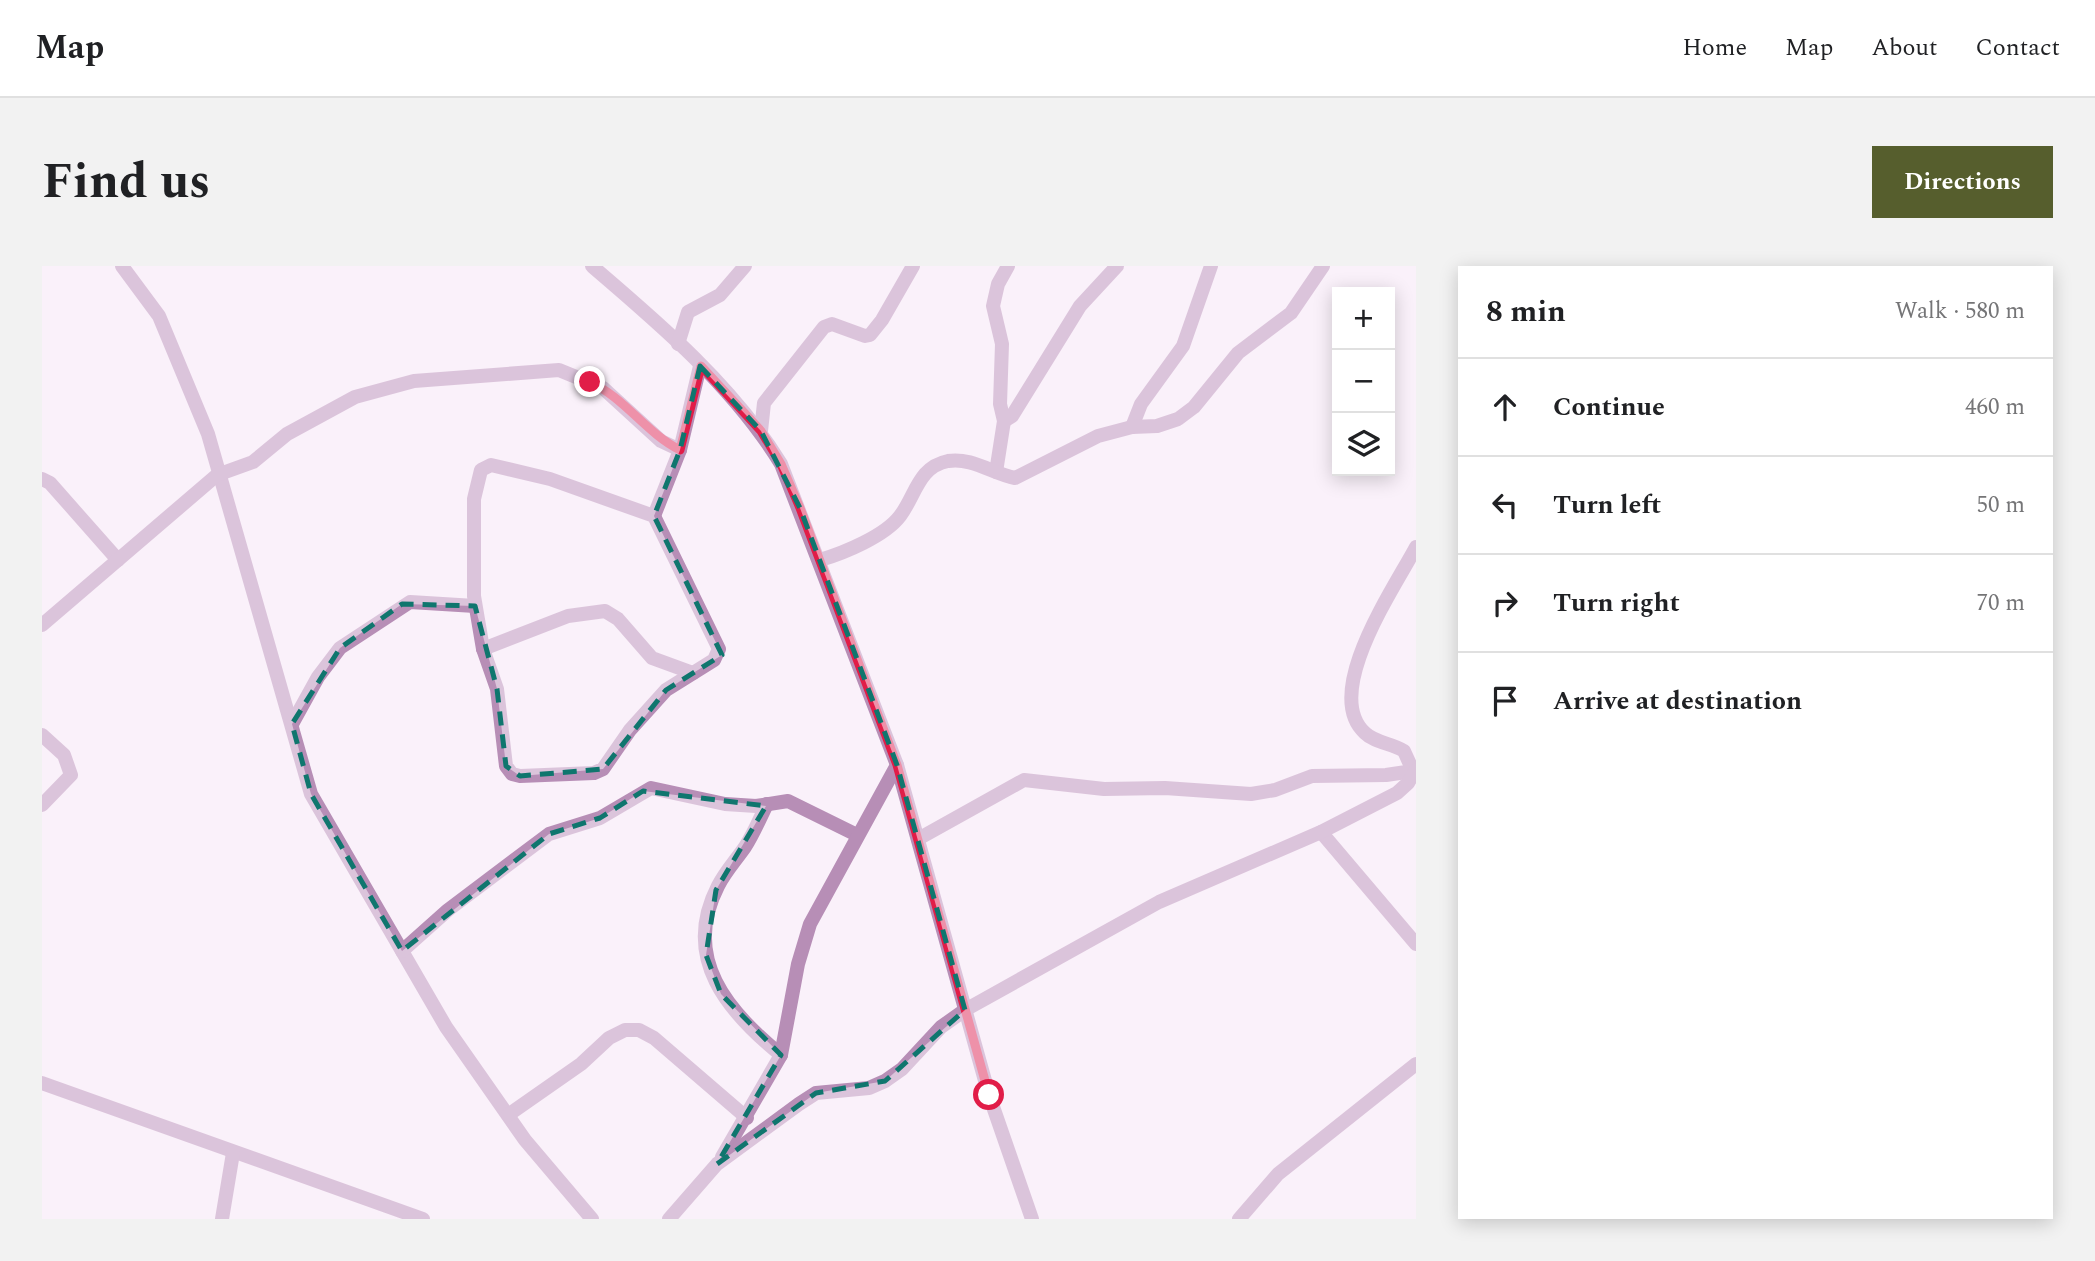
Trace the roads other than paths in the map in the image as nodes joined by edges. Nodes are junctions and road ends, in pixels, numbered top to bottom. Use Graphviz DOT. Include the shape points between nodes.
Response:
graph roads {
  1 [pos="122,266"];
  2 [pos="592,266"];
  3 [pos="745,266"];
  4 [pos="914,266"];
  5 [pos="1008,266"];
  6 [pos="1117,266"];
  7 [pos="1211,266"];
  8 [pos="1323,266"];
  9 [pos="678,344"];
  10 [pos="701,366"];
  11 [pos="1004,421"];
  12 [pos="1132,427"];
  13 [pos="761,431"];
  14 [pos="680,450"];
  15 [pos="996,472"];
  16 [pos="218,475"];
  17 [pos="42,479"];
  18 [pos="654,516"];
  19 [pos="1416,547"];
  20 [pos="118,560"];
  21 [pos="821,560"];
  22 [pos="475,606"];
  23 [pos="42,625"];
  24 [pos="484,649"];
  25 [pos="693,673"];
  26 [pos="292,724"];
  27 [pos="42,735"];
  28 [pos="897,765"];
  29 [pos="1414,770"];
  30 [pos="768,804"];
  31 [pos="42,805"];
  32 [pos="1321,832"];
  33 [pos="857,835"];
  34 [pos="918,839"];
  35 [pos="1416,944"];
  36 [pos="402,951"];
  37 [pos="965,1010"];
  38 [pos="780,1055"];
  39 [pos="1416,1063"];
  40 [pos="42,1083"];
  41 [pos="508,1115"];
  42 [pos="747,1118"];
  43 [pos="233,1153"];
  44 [pos="717,1164"];
  45 [pos="222,1219"];
  46 [pos="423,1219"];
  47 [pos="592,1219"];
  48 [pos="669,1219"];
  49 [pos="1032,1219"];
  50 [pos="1239,1219"];
  1 -- 16 [label="street" via="159,316 199,411"];
  2 -- 9 [label="street"];
  3 -- 9 [label="street" via="720,295 688,312"];
  4 -- 13 [label="street" via="870,335 832,324 824,327 764,403"];
  5 -- 11 [label="street" via="993,306 1002,344 1000,404"];
  6 -- 11 [label="street" via="1080,306 1012,416"];
  7 -- 12 [label="street" via="1182,346 1141,404"];
  8 -- 12 [label="street" via="1291,313 1238,353 1194,407 1157,426"];
  9 -- 10 [label="street"];
  10 -- 13 [label="street"];
  10 -- 14 [label="street"];
  11 -- 15 [label="street"];
  12 -- 15 [label="street" via="1098,436 1016,478"];
  13 -- 21 [label="street" via="781,464"];
  14 -- 16 [label="street" via="661,441 603,388 559,370 414,381 355,397 288,434 253,462"];
  14 -- 18 [label="street"];
  15 -- 21 [label="street" via="968,462 948,461 932,467 921,476 899,517 847,552"];
  16 -- 20 [label="street"];
  16 -- 26 [label="street"];
  17 -- 20 [label="street"];
  18 -- 22 [label="street" via="550,479 499,466 485,467 474,499"];
  18 -- 25 [label="street" via="719,649 715,660"];
  19 -- 29 [label="street" via="1358,656 1352,693 1358,725 1371,737 1404,751"];
  20 -- 23 [label="street"];
  21 -- 28 [label="street"];
  22 -- 24 [label="street"];
  22 -- 26 [label="street" via="402,604 340,648"];
  24 -- 25 [label="street" via="568,616 604,611 618,619 652,658"];
  24 -- 25 [label="street" via="497,689 506,766 520,776 594,774 603,769 647,709"];
  26 -- 36 [label="street" via="311,794"];
  27 -- 31 [label="street" via="64,755 71,775"];
  28 -- 33 [label="street"];
  28 -- 34 [label="street"];
  29 -- 32 [label="street" via="1397,793"];
  29 -- 34 [label="street" via="1312,776 1251,794 1104,789 1024,780"];
  30 -- 33 [label="street" via="788,801"];
  30 -- 36 [label="street" via="725,804 643,790 600,818 549,834"];
  30 -- 38 [label="street" via="716,890 707,922 706,955 721,994"];
  32 -- 35 [label="street"];
  32 -- 37 [label="street" via="1159,902"];
  33 -- 38 [label="street" via="803,943"];
  34 -- 37 [label="street"];
  36 -- 41 [label="street" via="446,1027"];
  37 -- 44 [label="street" via="885,1081 869,1088 816,1093"];
  37 -- 49 [label="street"];
  38 -- 42 [label="street"];
  39 -- 50 [label="street" via="1278,1174"];
  40 -- 43 [label="street"];
  41 -- 42 [label="street" via="581,1064 609,1038 632,1030 654,1038"];
  41 -- 47 [label="street"];
  42 -- 44 [label="street"];
  43 -- 45 [label="street"];
  43 -- 46 [label="street"];
  44 -- 48 [label="street"];
}
